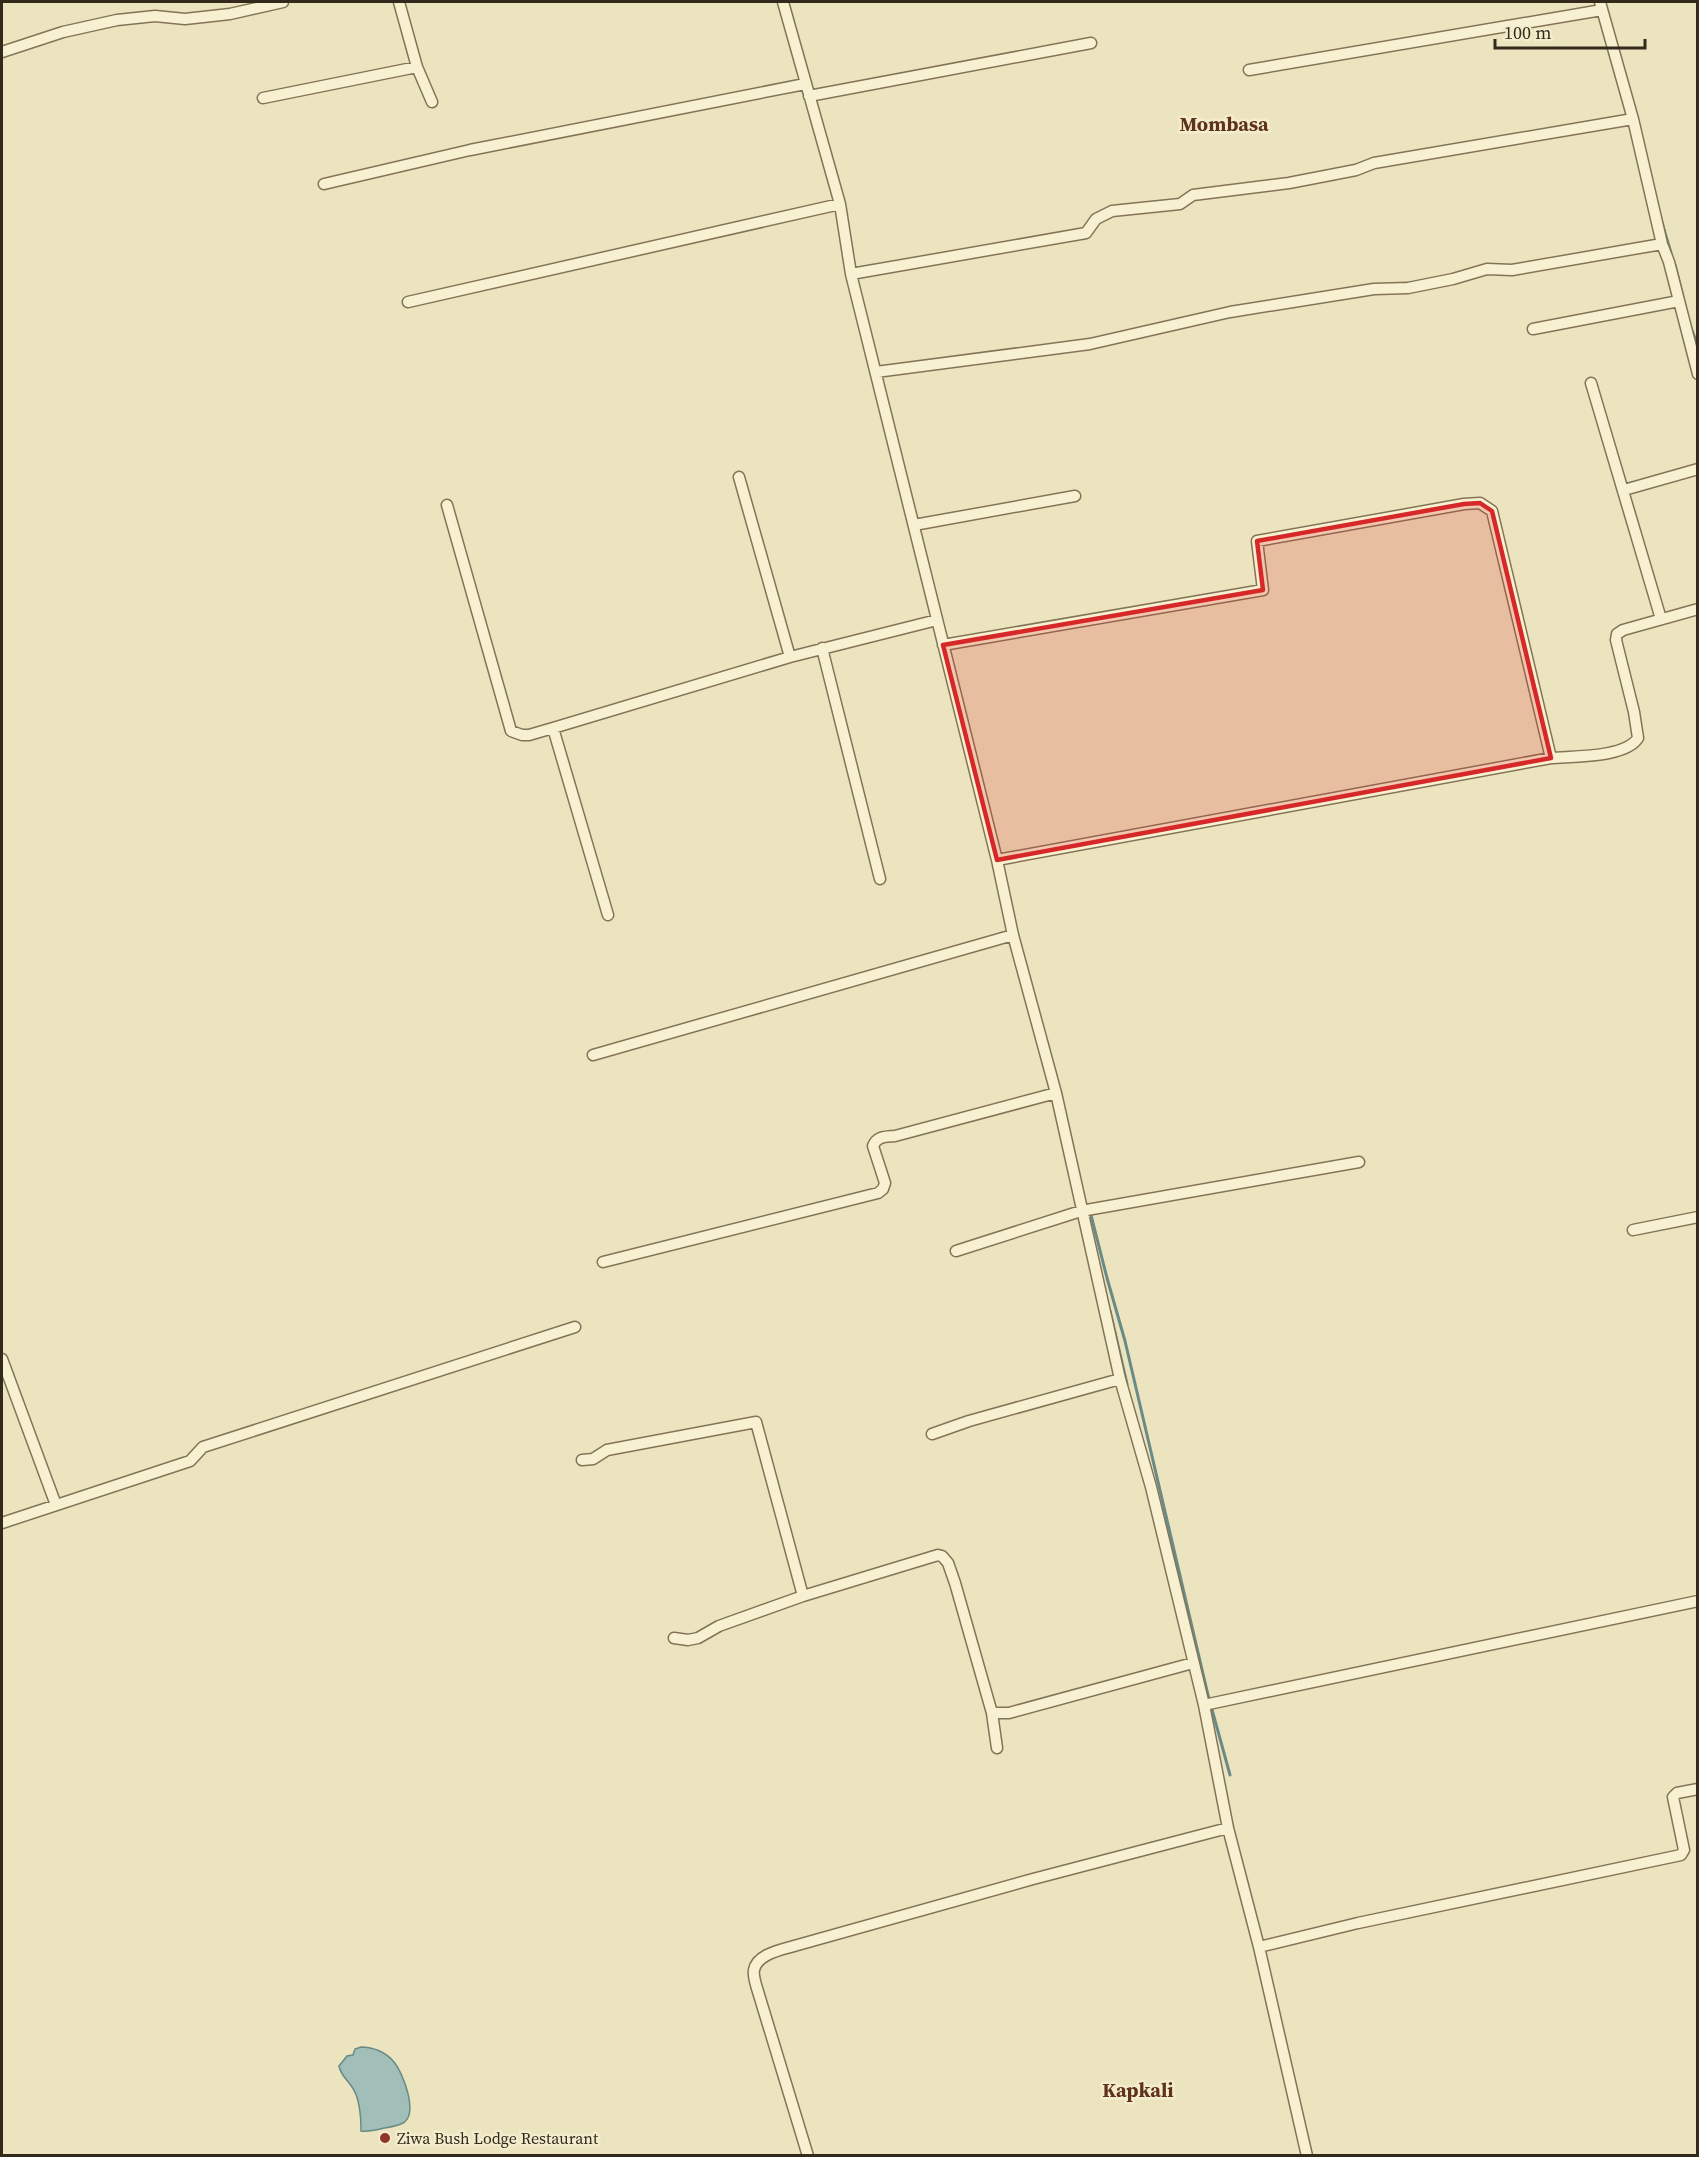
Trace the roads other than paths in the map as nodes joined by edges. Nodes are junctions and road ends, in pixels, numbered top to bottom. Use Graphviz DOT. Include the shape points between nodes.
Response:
graph roads {
  1 [pos="283,2"];
  2 [pos="399,2"];
  3 [pos="787,2"];
  4 [pos="1601,6"];
  5 [pos="1091,43"];
  6 [pos="2,52"];
  7 [pos="417,67"];
  8 [pos="1249,70"];
  9 [pos="805,84"];
  10 [pos="809,96"];
  11 [pos="263,98"];
  12 [pos="432,102"];
  13 [pos="1633,119"];
  14 [pos="324,184"];
  15 [pos="840,204"];
  16 [pos="1662,244"];
  17 [pos="851,274"];
  18 [pos="1678,301"];
  19 [pos="408,302"];
  20 [pos="1533,329"];
  21 [pos="876,372"];
  22 [pos="1698,374"];
  23 [pos="1591,383"];
  24 [pos="1698,469"];
  25 [pos="739,477"];
  26 [pos="1624,490"];
  27 [pos="1076,496"];
  28 [pos="447,505"];
  29 [pos="914,525"];
  30 [pos="1698,609"];
  31 [pos="1661,619"];
  32 [pos="937,620"];
  33 [pos="943,645"];
  34 [pos="822,648"];
  35 [pos="790,657"];
  36 [pos="553,728"];
  37 [pos="1551,758"];
  38 [pos="997,860"];
  39 [pos="880,879"];
  40 [pos="608,915"];
  41 [pos="1013,935"];
  42 [pos="593,1055"];
  43 [pos="1056,1093"];
  44 [pos="1359,1162"];
  45 [pos="1081,1211"];
  46 [pos="1698,1217"];
  47 [pos="1633,1230"];
  48 [pos="956,1251"];
  49 [pos="603,1262"];
  50 [pos="575,1327"];
  51 [pos="2,1359"];
  52 [pos="1120,1379"];
  53 [pos="932,1434"];
  54 [pos="582,1461"];
  55 [pos="56,1505"];
  56 [pos="2,1523"];
  57 [pos="804,1596"];
  58 [pos="1698,1601"];
  59 [pos="674,1638"];
  60 [pos="1193,1663"];
  61 [pos="1204,1705"];
  62 [pos="992,1713"];
  63 [pos="997,1748"];
  64 [pos="1698,1789"];
  65 [pos="1228,1828"];
  66 [pos="1258,1947"];
  67 [pos="1305,2155"];
  68 [pos="808,2156"];
  1 -- 6 [label="street" via="230,14 117,20"];
  2 -- 7 [label="street"];
  3 -- 9 [label="street"];
  4 -- 8 [label="street"];
  4 -- 13 [label="street"];
  5 -- 10 [label="street"];
  7 -- 11 [label="street"];
  7 -- 12 [label="street"];
  9 -- 10 [label="street"];
  9 -- 14 [label="street" via="470,150"];
  10 -- 15 [label="street"];
  13 -- 16 [label="street"];
  13 -- 17 [label="street" via="1374,163 1289,183 1193,195 1179,204 1112,211 1096,219 1086,232"];
  15 -- 17 [label="street"];
  15 -- 19 [label="street"];
  16 -- 18 [label="street"];
  16 -- 21 [label="street" via="1512,270 1487,269 1408,288 1374,289 1230,312 1090,344"];
  17 -- 21 [label="street"];
  18 -- 20 [label="street"];
  18 -- 22 [label="street"];
  21 -- 29 [label="street"];
  23 -- 26 [label="street"];
  24 -- 26 [label="street"];
  25 -- 35 [label="street"];
  26 -- 31 [label="street"];
  27 -- 29 [label="street"];
  28 -- 36 [label="street" via="511,730 529,735"];
  29 -- 32 [label="street"];
  30 -- 31 [label="street"];
  31 -- 37 [label="street" via="1617,634 1638,738 1634,745 1621,751"];
  32 -- 33 [label="street"];
  32 -- 34 [label="street"];
  33 -- 37 [label="street" via="1263,590 1257,541 1442,507 1480,504 1492,511"];
  33 -- 38 [label="street"];
  34 -- 35 [label="street"];
  34 -- 39 [label="street"];
  35 -- 36 [label="street"];
  36 -- 40 [label="street"];
  37 -- 38 [label="street"];
  38 -- 41 [label="street"];
  41 -- 42 [label="street"];
  41 -- 43 [label="street"];
  43 -- 45 [label="street"];
  43 -- 49 [label="street" via="880,1138 873,1146 885,1183 878,1193"];
  44 -- 45 [label="street"];
  45 -- 48 [label="street"];
  45 -- 52 [label="street"];
  46 -- 47 [label="street"];
  50 -- 55 [label="street" via="203,1447 190,1461"];
  51 -- 55 [label="street"];
  52 -- 53 [label="street"];
  52 -- 60 [label="street" via="1151,1487"];
  54 -- 57 [label="street" via="593,1460 607,1450 756,1422"];
  55 -- 56 [label="street"];
  57 -- 59 [label="street" via="719,1626 698,1638"];
  57 -- 62 [label="street" via="942,1556 953,1576"];
  58 -- 61 [label="street"];
  60 -- 61 [label="street"];
  60 -- 62 [label="street" via="1010,1713"];
  61 -- 65 [label="street"];
  62 -- 63 [label="street"];
  64 -- 66 [label="street" via="1673,1797 1684,1850 1681,1855"];
  65 -- 66 [label="street"];
  65 -- 68 [label="street" via="794,1946 758,1961 753,1970 756,1984"];
  66 -- 67 [label="street"];
}
